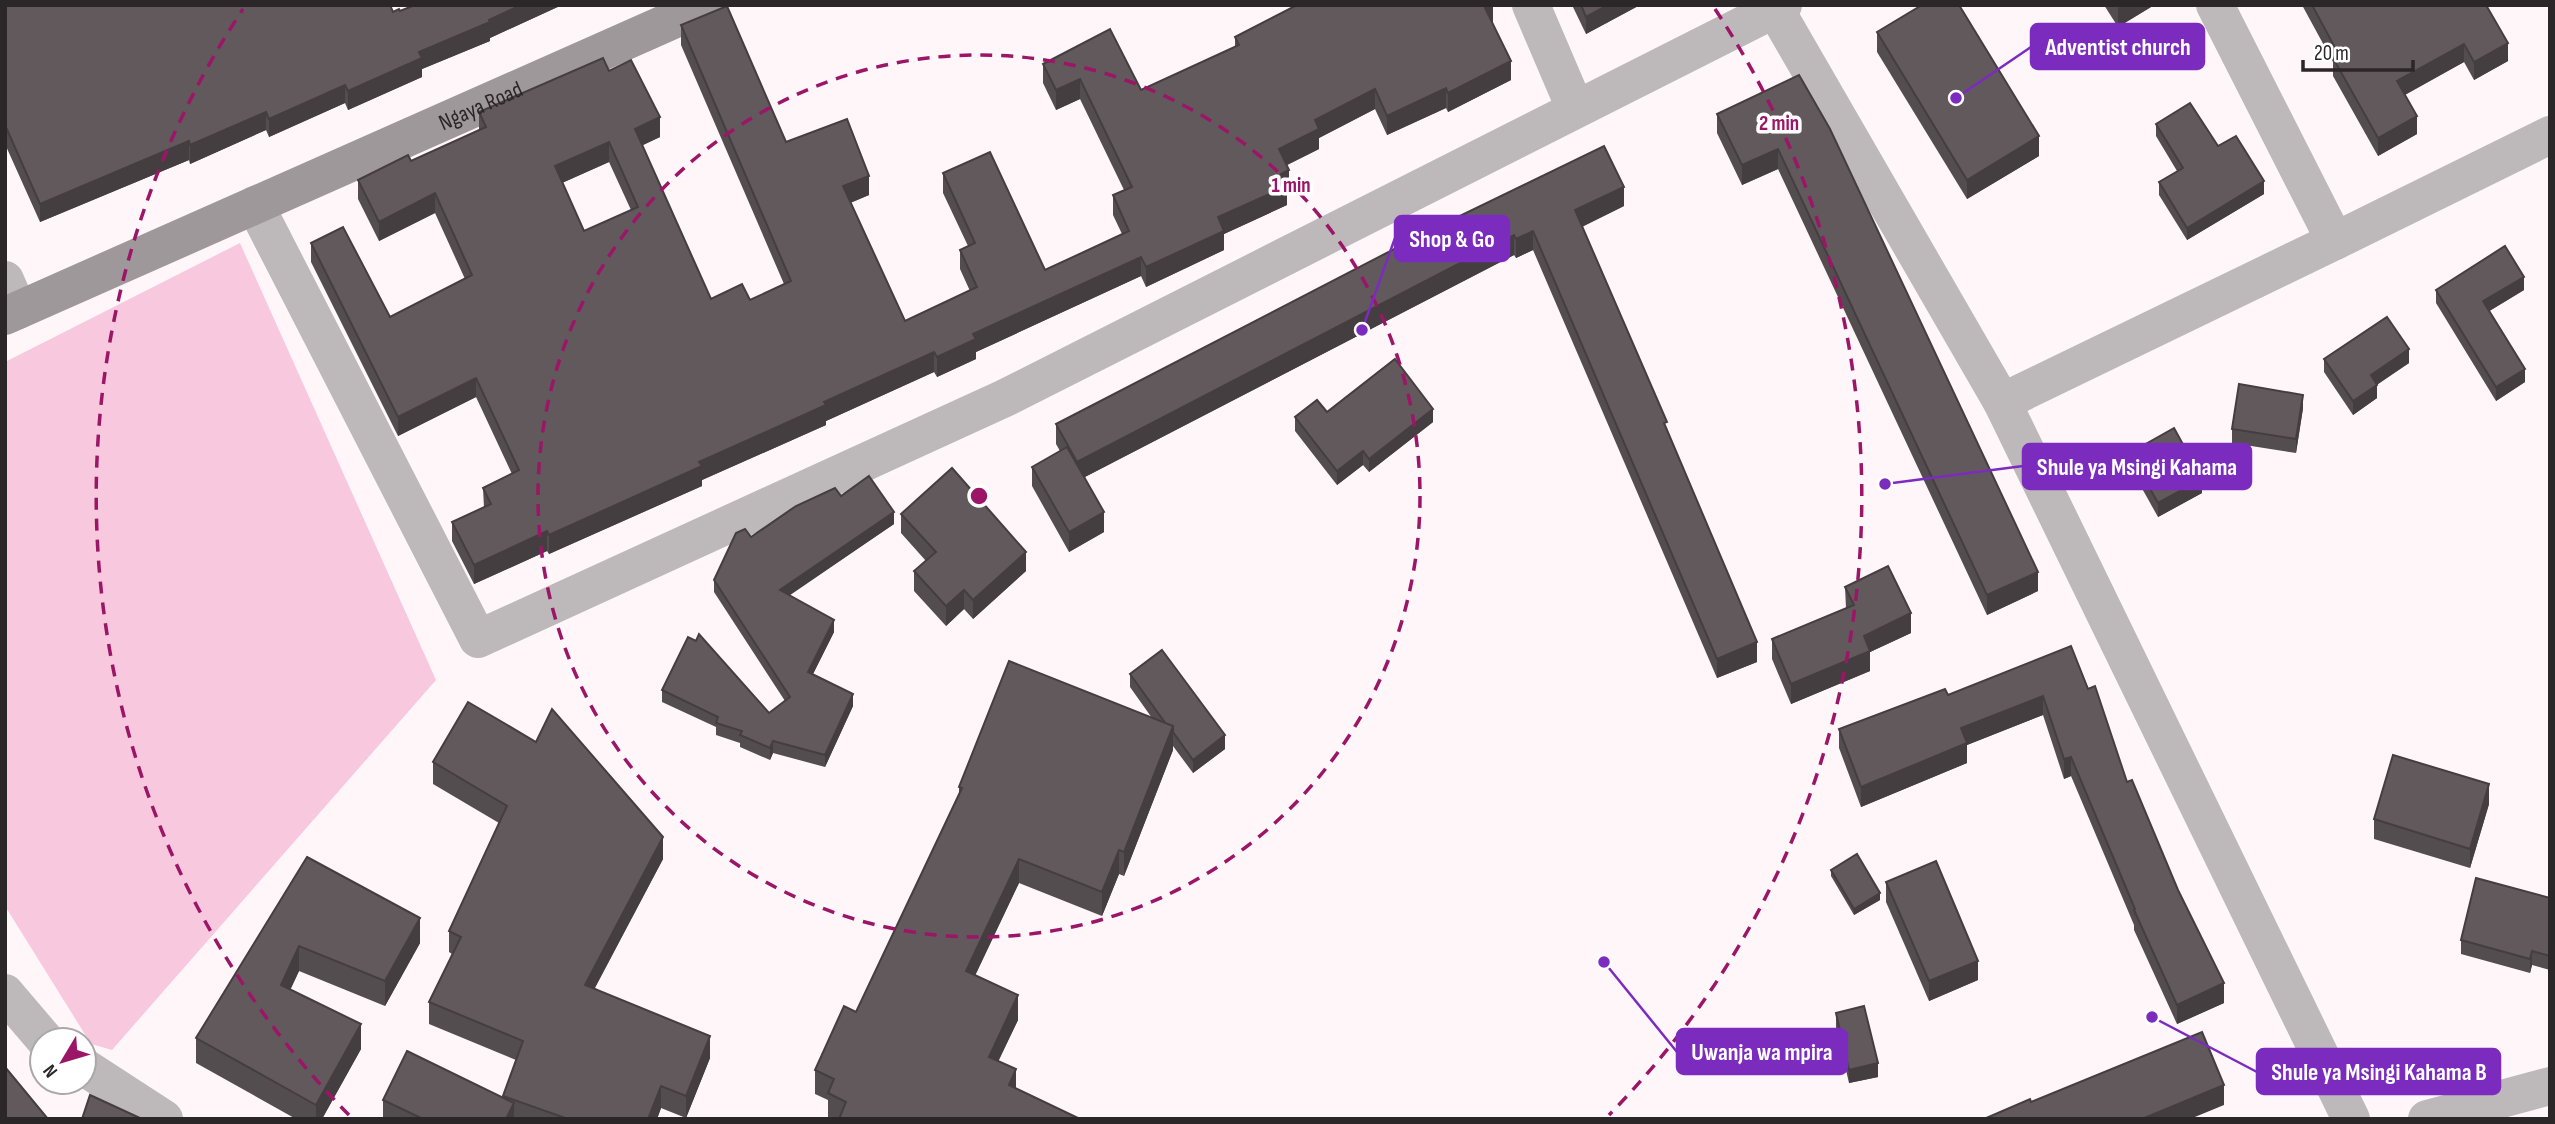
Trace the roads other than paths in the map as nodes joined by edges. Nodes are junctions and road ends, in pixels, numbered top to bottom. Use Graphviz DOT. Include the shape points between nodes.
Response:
graph roads {
  1 [pos="706,5"];
  2 [pos="1531,5"];
  3 [pos="2215,5"];
  4 [pos="1779,7"];
  5 [pos="1575,108"];
  6 [pos="2550,135"];
  7 [pos="256,205"];
  8 [pos="2335,242"];
  9 [pos="10,302"];
  10 [pos="2002,401"];
  11 [pos="5,993"];
  12 [pos="33,1026"];
  13 [pos="98,1076"];
  14 [pos="2550,1086"];
  15 [pos="164,1119"];
  16 [pos="2351,1119"];
  17 [pos="2427,1119"];
  1 -- 7 [label="street, Ngaya Road"];
  2 -- 5 [label="street"];
  3 -- 8 [label="street"];
  4 -- 5 [label="street"];
  4 -- 10 [label="street"];
  5 -- 7 [label="street" via="1005,397 478,639"];
  6 -- 8 [label="street"];
  7 -- 9 [label="street, Ngaya Road"];
  8 -- 10 [label="street"];
  10 -- 16 [label="street"];
  11 -- 12 [label="street"];
  13 -- 15 [label="street"];
  14 -- 17 [label="street"];
}
